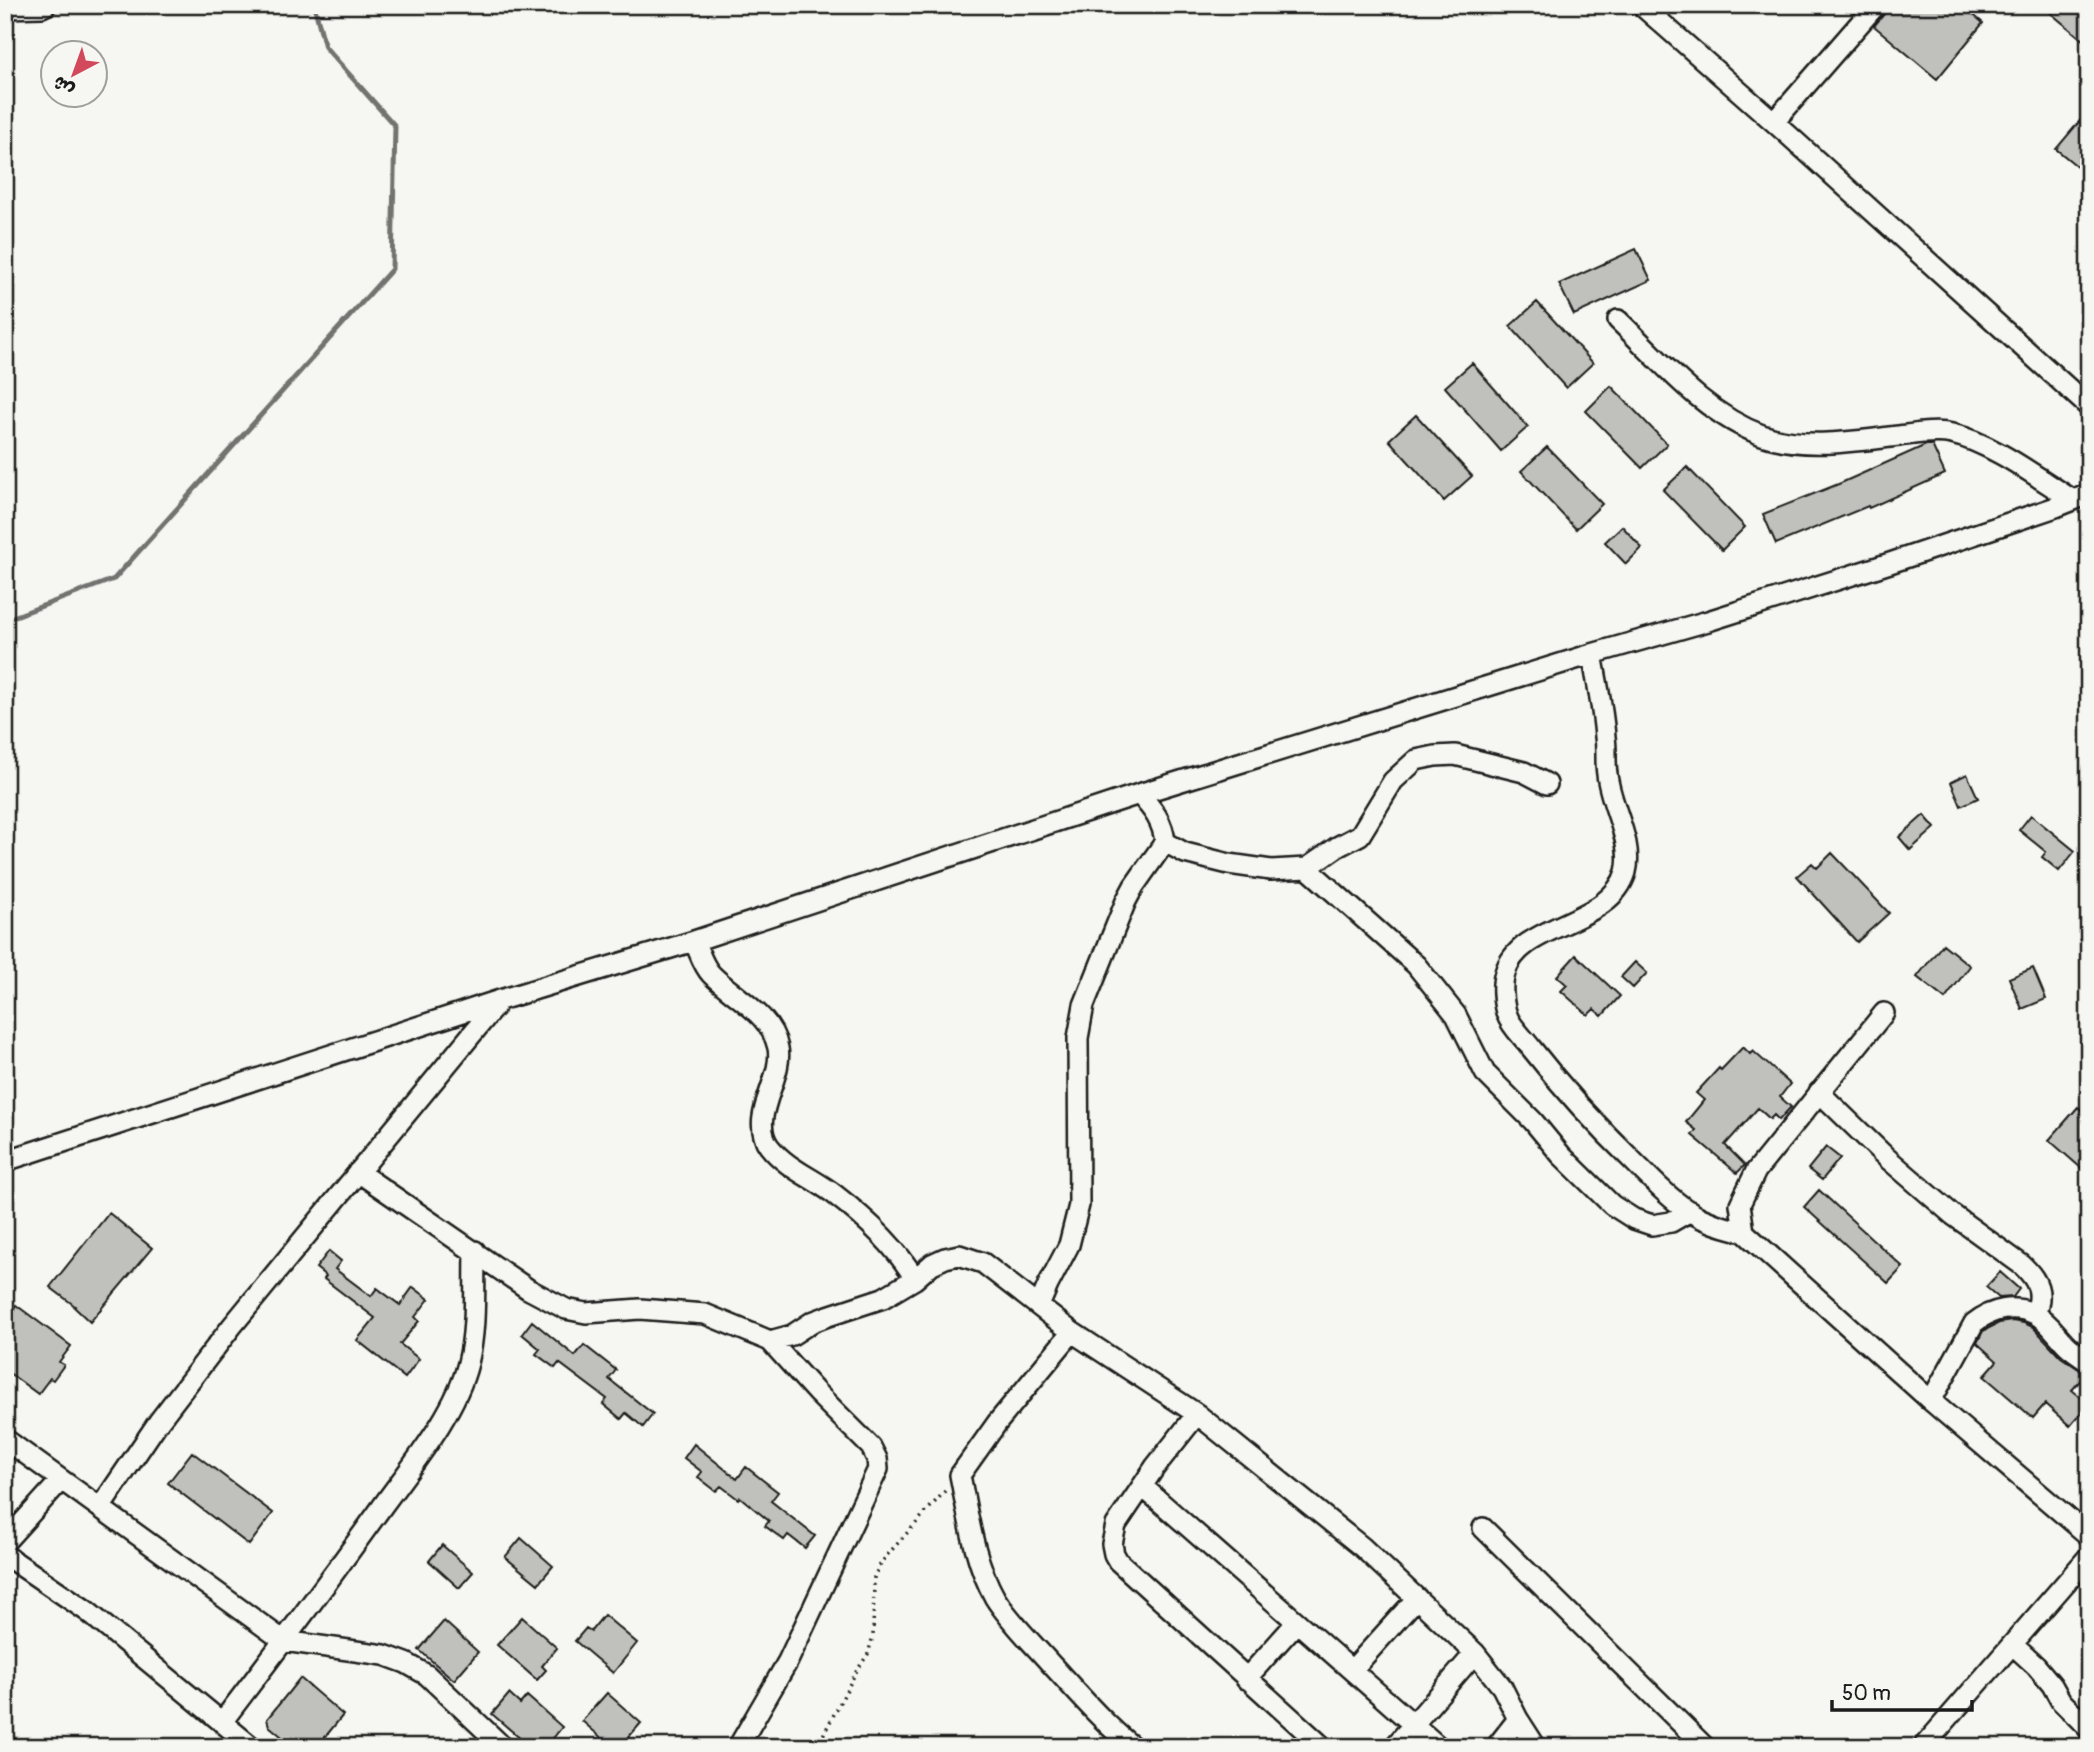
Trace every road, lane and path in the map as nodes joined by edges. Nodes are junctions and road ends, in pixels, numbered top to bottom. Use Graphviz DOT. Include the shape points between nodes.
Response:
graph roads {
  1 [pos="46,5"];
  2 [pos="1641,5"];
  3 [pos="1876,5"];
  4 [pos="5,8"];
  5 [pos="1774,122"];
  6 [pos="1618,320"];
  7 [pos="2089,407"];
  8 [pos="2081,497"];
  9 [pos="1592,654"];
  10 [pos="1547,785"];
  11 [pos="1139,794"];
  12 [pos="1165,842"];
  13 [pos="1307,868"];
  14 [pos="694,941"];
  15 [pos="500,1000"];
  16 [pos="1884,1013"];
  17 [pos="1819,1092"];
  18 [pos="5,1161"];
  19 [pos="358,1172"];
  20 [pos="1690,1211"];
  21 [pos="1744,1232"];
  22 [pos="475,1251"];
  23 [pos="915,1279"];
  24 [pos="1039,1306"];
  25 [pos="2035,1314"];
  26 [pos="1072,1332"];
  27 [pos="769,1340"];
  28 [pos="2089,1361"];
  29 [pos="1931,1401"];
  30 [pos="1197,1414"];
  31 [pos="5,1439"];
  32 [pos="960,1475"];
  33 [pos="61,1480"];
  34 [pos="1142,1486"];
  35 [pos="100,1508"];
  36 [pos="1483,1528"];
  37 [pos="2089,1536"];
  38 [pos="5,1542"];
  39 [pos="5,1555"];
  40 [pos="2089,1556"];
  41 [pos="1417,1598"];
  42 [pos="1297,1622"];
  43 [pos="284,1641"];
  44 [pos="2012,1645"];
  45 [pos="1475,1653"];
  46 [pos="1352,1671"];
  47 [pos="1246,1679"];
  48 [pos="1518,1719"];
  49 [pos="222,1722"];
  50 [pos="1414,1724"];
  51 [pos="2089,1730"];
  52 [pos="252,1747"];
  53 [pos="503,1747"];
  54 [pos="738,1747"];
  55 [pos="817,1747"];
  56 [pos="1133,1747"];
  57 [pos="1323,1747"];
  58 [pos="1394,1747"];
  59 [pos="1439,1747"];
  60 [pos="1496,1747"];
  61 [pos="1536,1747"];
  62 [pos="1704,1747"];
  63 [pos="1923,1747"];
  1 -- 4 [label="street"];
  2 -- 5 [label="street"];
  3 -- 5 [label="street"];
  5 -- 7 [label="street"];
  6 -- 8 [label="street" via="1697,396 1730,420 1762,435 1790,443 1815,443 1950,433 1982,444"];
  8 -- 9 [label="street" via="1877,567"];
  9 -- 11 [label="street"];
  9 -- 20 [label="street" via="1603,711 1606,774 1627,849 1626,871 1615,892 1598,907 1519,948 1505,973 1503,995 1507,1017 1555,1079 1666,1194"];
  10 -- 13 [label="street" via="1524,772 1455,755 1416,760 1393,781 1360,835"];
  11 -- 12 [label="street" via="1155,812"];
  11 -- 14 [label="street"];
  12 -- 13 [label="street" via="1185,853 1229,864 1271,870"];
  12 -- 24 [label="street" via="1126,901 1084,1005 1078,1038 1079,1205 1069,1245"];
  13 -- 20 [label="street" via="1416,965 1456,1015 1485,1073 1612,1205 1652,1225 1671,1222"];
  14 -- 15 [label="street"];
  14 -- 23 [label="street" via="708,972 766,1022 776,1038 779,1052 766,1101 765,1140 798,1172 883,1236"];
  15 -- 18 [label="street"];
  15 -- 19 [label="street"];
  16 -- 17 [label="street"];
  17 -- 21 [label="street" via="1751,1180 1740,1204"];
  17 -- 25 [label="street" via="1953,1215 2031,1273 2040,1296"];
  19 -- 22 [label="street"];
  19 -- 35 [label="street" via="223,1336"];
  20 -- 21 [label="street" via="1712,1224"];
  21 -- 29 [label="street"];
  22 -- 27 [label="street" via="528,1289 566,1308 586,1313 640,1309 705,1314"];
  22 -- 43 [label="street" via="468,1364 453,1401 424,1449"];
  23 -- 24 [label="street" via="932,1264 959,1255 983,1263"];
  23 -- 27 [label="street" via="883,1298"];
  24 -- 26 [label="street"];
  25 -- 28 [label="street"];
  25 -- 29 [label="street" via="1995,1310 1974,1322"];
  26 -- 30 [label="street"];
  26 -- 32 [label="street"];
  27 -- 54 [label="street" via="865,1441 878,1469 788,1661"];
  29 -- 37 [label="street"];
  30 -- 34 [label="street"];
  30 -- 41 [label="street" via="1362,1547"];
  31 -- 33 [label="street"];
  32 -- 55 [label="path" via="877,1570 873,1636 867,1654"];
  32 -- 56 [label="street" via="974,1541 996,1599 1054,1667"];
  33 -- 35 [label="street"];
  33 -- 38 [label="street"];
  34 -- 42 [label="street"];
  34 -- 47 [label="street" via="1116,1525 1113,1536 1118,1561"];
  35 -- 43 [label="street"];
  36 -- 62 [label="street"];
  39 -- 49 [label="street" via="86,1611"];
  40 -- 44 [label="street"];
  41 -- 45 [label="street"];
  41 -- 46 [label="street"];
  42 -- 46 [label="street"];
  42 -- 47 [label="street"];
  43 -- 49 [label="street"];
  43 -- 53 [label="street" via="384,1655 406,1663 427,1675"];
  44 -- 51 [label="street" via="2036,1666"];
  44 -- 63 [label="street"];
  45 -- 48 [label="street" via="1502,1688"];
  45 -- 50 [label="street"];
  46 -- 50 [label="street"];
  47 -- 57 [label="street"];
  48 -- 60 [label="street"];
  48 -- 61 [label="street"];
  49 -- 52 [label="street"];
  50 -- 58 [label="street"];
  50 -- 59 [label="street"];
}
